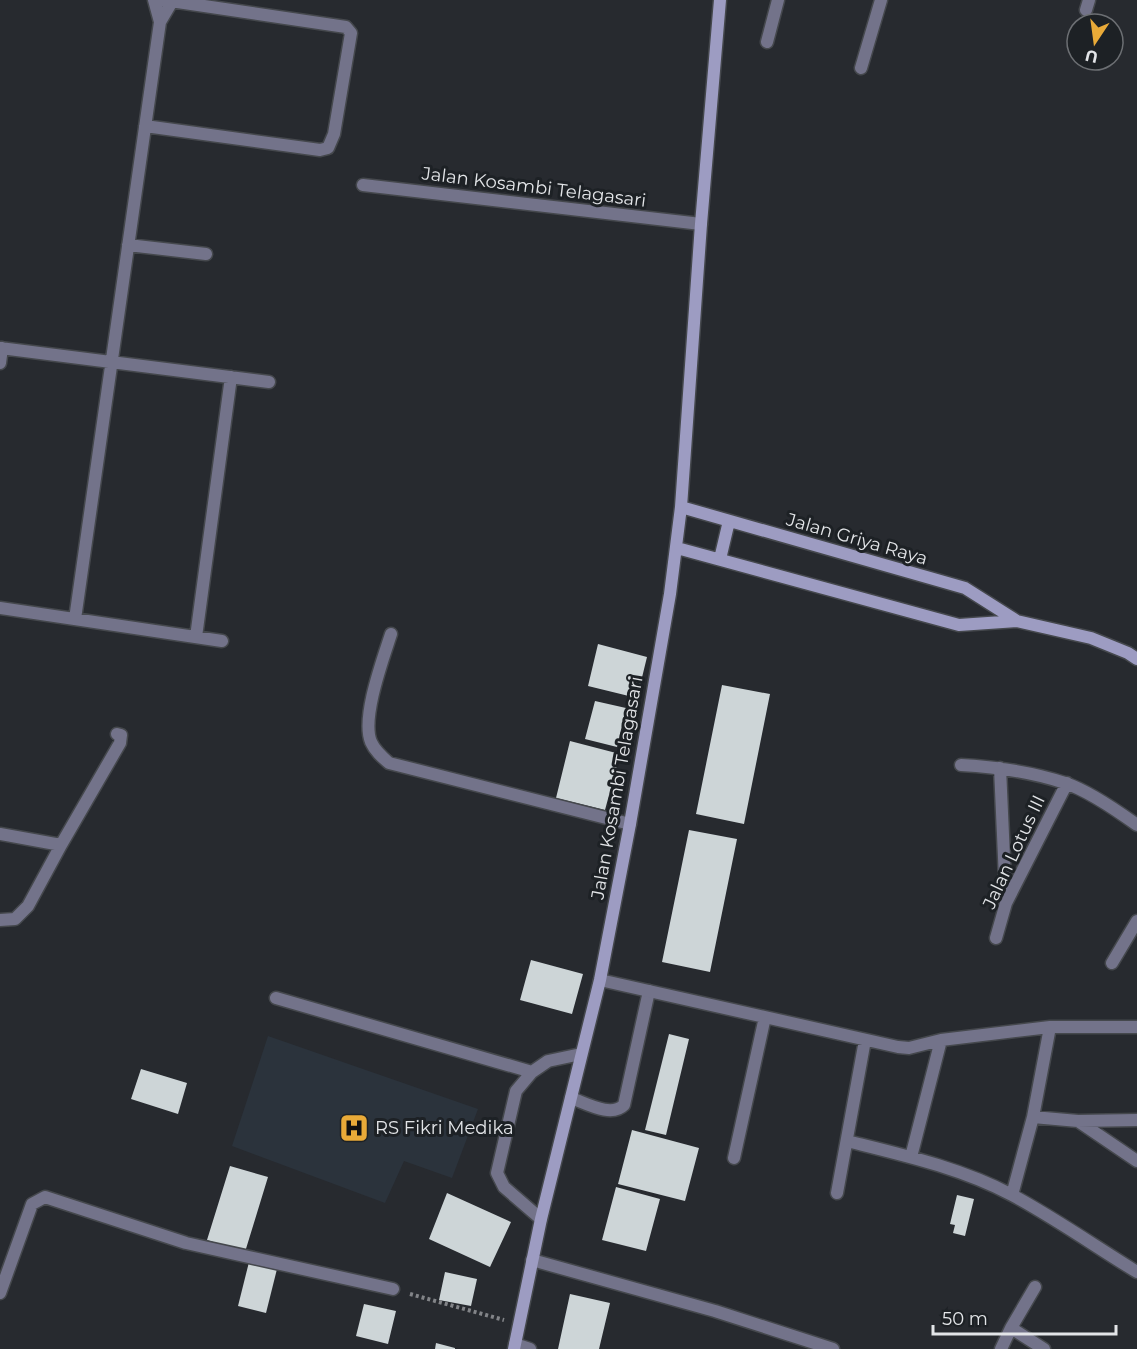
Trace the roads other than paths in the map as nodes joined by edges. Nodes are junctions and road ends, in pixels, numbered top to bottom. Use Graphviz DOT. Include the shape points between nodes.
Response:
graph roads {
  1 [pos="154,0"];
  2 [pos="170,0"];
  3 [pos="720,0"];
  4 [pos="778,0"];
  5 [pos="881,0"];
  6 [pos="160,22"];
  7 [pos="767,42"];
  8 [pos="861,68"];
  9 [pos="145,126"];
  10 [pos="363,185"];
  11 [pos="701,224"];
  12 [pos="128,245"];
  13 [pos="206,254"];
  14 [pos="1,348"];
  15 [pos="0,363"];
  16 [pos="112,363"];
  17 [pos="231,377"];
  18 [pos="269,382"];
  19 [pos="681,507"];
  20 [pos="729,520"];
  21 [pos="677,548"];
  22 [pos="720,559"];
  23 [pos="0,608"];
  24 [pos="75,619"];
  25 [pos="1017,621"];
  26 [pos="391,634"];
  27 [pos="195,637"];
  28 [pos="222,641"];
  29 [pos="1137,658"];
  30 [pos="117,734"];
  31 [pos="961,765"];
  32 [pos="1000,768"];
  33 [pos="1067,783"];
  34 [pos="630,824"];
  35 [pos="1137,825"];
  36 [pos="0,834"];
  37 [pos="61,845"];
  38 [pos="1006,903"];
  39 [pos="0,920"];
  40 [pos="1137,921"];
  41 [pos="996,938"];
  42 [pos="1112,963"];
  43 [pos="600,980"];
  44 [pos="649,991"];
  45 [pos="276,998"];
  46 [pos="765,1017"];
  47 [pos="1050,1027"];
  48 [pos="1137,1027"];
  49 [pos="865,1040"];
  50 [pos="941,1040"];
  51 [pos="581,1054"];
  52 [pos="532,1072"];
  53 [pos="571,1098"];
  54 [pos="1033,1117"];
  55 [pos="1137,1120"];
  56 [pos="1078,1121"];
  57 [pos="847,1141"];
  58 [pos="911,1157"];
  59 [pos="734,1158"];
  60 [pos="1137,1161"];
  61 [pos="837,1193"];
  62 [pos="1012,1195"];
  63 [pos="541,1219"];
  64 [pos="532,1260"];
  65 [pos="1137,1272"];
  66 [pos="1035,1287"];
  67 [pos="393,1289"];
  68 [pos="0,1293"];
  69 [pos="1011,1328"];
  70 [pos="515,1347"];
  71 [pos="530,1349"];
  72 [pos="833,1349"];
  73 [pos="1001,1349"];
  74 [pos="1044,1349"];
  1 -- 6 [label="street"];
  2 -- 6 [label="street"];
  2 -- 9 [label="street" via="348,29 351,33 334,134 328,148 320,150"];
  3 -- 11 [label="main road, Jalan Kosambi Telagasari"];
  4 -- 7 [label="street"];
  5 -- 8 [label="street"];
  6 -- 9 [label="street"];
  9 -- 12 [label="street"];
  10 -- 11 [label="street, Jalan Kosambi Telagasari"];
  11 -- 19 [label="main road, Jalan Kosambi Telagasari"];
  12 -- 13 [label="street"];
  12 -- 16 [label="street"];
  14 -- 15 [label="street"];
  14 -- 16 [label="street"];
  16 -- 17 [label="street"];
  16 -- 24 [label="street"];
  17 -- 18 [label="street"];
  17 -- 27 [label="street"];
  19 -- 20 [label="main road, Jalan Griya Raya"];
  19 -- 21 [label="main road, Jalan Kosambi Telagasari"];
  20 -- 22 [label="main road"];
  20 -- 25 [label="main road, Jalan Griya Raya" via="965,588"];
  21 -- 22 [label="main road, Jalan Griya Raya"];
  21 -- 34 [label="main road, Jalan Kosambi Telagasari"];
  22 -- 25 [label="main road, Jalan Griya Raya" via="959,625"];
  23 -- 24 [label="street"];
  24 -- 27 [label="street"];
  25 -- 29 [label="main road, Jalan Griya Raya" via="1091,638"];
  26 -- 34 [label="street" via="367,721 370,741 389,763"];
  27 -- 28 [label="street"];
  30 -- 37 [label="street" via="121,735 120,743"];
  31 -- 32 [label="street"];
  32 -- 33 [label="street"];
  32 -- 38 [label="street"];
  33 -- 35 [label="street"];
  33 -- 38 [label="street, Jalan Lotus III"];
  34 -- 43 [label="main road, Jalan Kosambi Telagasari"];
  36 -- 37 [label="street"];
  37 -- 39 [label="street" via="28,906 15,919"];
  38 -- 41 [label="street, Jalan Lotus III"];
  40 -- 42 [label="street"];
  43 -- 44 [label="street"];
  43 -- 51 [label="main road, Jalan Kosambi Telagasari"];
  44 -- 46 [label="street"];
  44 -- 53 [label="street" via="624,1105 610,1111"];
  45 -- 52 [label="street"];
  46 -- 49 [label="street"];
  46 -- 59 [label="street"];
  47 -- 48 [label="street"];
  47 -- 50 [label="street"];
  47 -- 54 [label="street"];
  49 -- 50 [label="street" via="909,1048"];
  49 -- 57 [label="street"];
  50 -- 58 [label="street"];
  51 -- 52 [label="street" via="548,1061"];
  51 -- 53 [label="main road, Jalan Kosambi Telagasari"];
  52 -- 63 [label="street" via="516,1091 497,1173 504,1187"];
  53 -- 63 [label="main road, Jalan Kosambi Telagasari"];
  54 -- 56 [label="street"];
  54 -- 62 [label="street"];
  55 -- 56 [label="street"];
  56 -- 60 [label="street"];
  57 -- 58 [label="street"];
  57 -- 61 [label="street"];
  58 -- 62 [label="street"];
  62 -- 65 [label="street"];
  63 -- 64 [label="main road, Jalan Kosambi Telagasari"];
  64 -- 70 [label="main road, Jalan Kosambi Telagasari"];
  64 -- 72 [label="street"];
  66 -- 69 [label="street"];
  67 -- 68 [label="street" via="186,1243 45,1197 32,1204"];
  69 -- 73 [label="street"];
  69 -- 74 [label="street"];
  70 -- 71 [label="street"];
}
